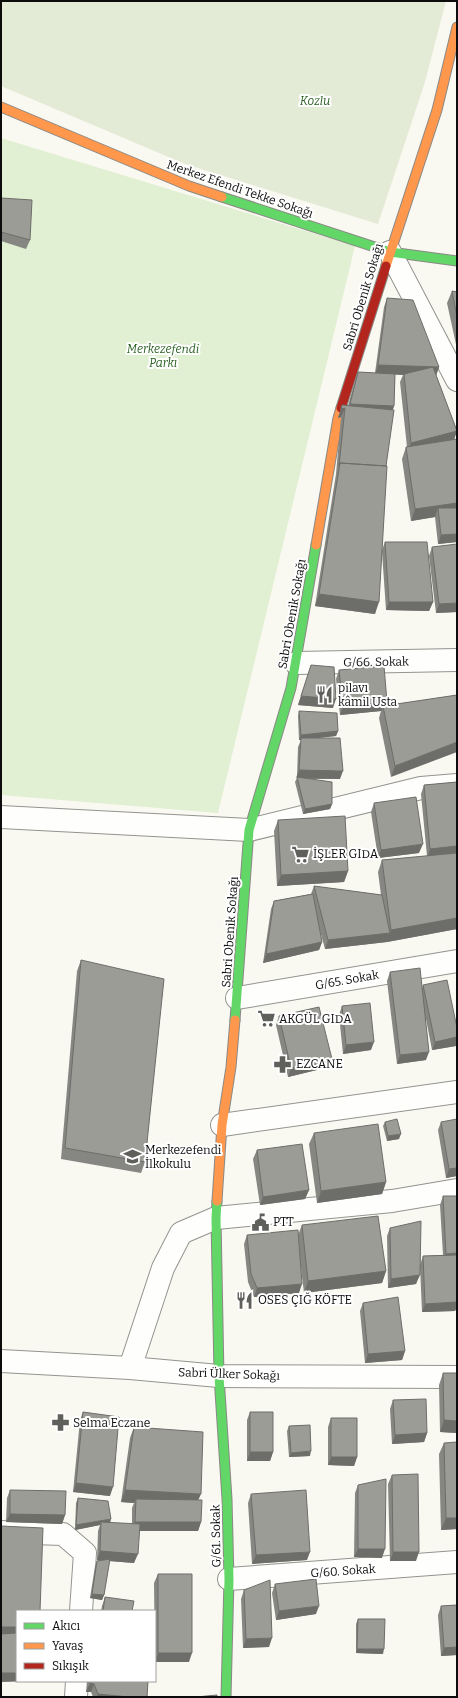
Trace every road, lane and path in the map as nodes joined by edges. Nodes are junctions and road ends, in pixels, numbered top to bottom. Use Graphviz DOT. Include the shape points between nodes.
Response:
graph roads {
  1 [pos="457,27"];
  2 [pos="1,107"];
  3 [pos="390,252"];
  4 [pos="457,261"];
  5 [pos="457,380"];
  6 [pos="457,660"];
  7 [pos="296,663"];
  8 [pos="457,785"];
  9 [pos="1,816"];
  10 [pos="249,830"];
  11 [pos="457,961"];
  12 [pos="237,998"];
  13 [pos="457,1092"];
  14 [pos="222,1125"];
  15 [pos="457,1190"];
  16 [pos="216,1218"];
  17 [pos="1,1361"];
  18 [pos="130,1368"];
  19 [pos="219,1376"];
  20 [pos="457,1377"];
  21 [pos="1,1532"];
  22 [pos="457,1562"];
  23 [pos="229,1580"];
  24 [pos="81,1610"];
  25 [pos="77,1682"];
  26 [pos="76,1697"];
  27 [pos="226,1697"];
  1 -- 3 [label="street, Sabri Obenik Sokağı" via="437,110"];
  2 -- 3 [label="street, Merkez Efendi Tekke Sokağı" via="189,186"];
  3 -- 4 [label="street, Merkez Efendi Tekke Sokağı"];
  3 -- 5 [label="street"];
  3 -- 7 [label="street, Sabri Obenik Sokağı" via="338,418"];
  6 -- 7 [label="street, G/66. Sokak"];
  7 -- 10 [label="street, Sabri Obenik Sokağı"];
  8 -- 10 [label="street" via="421,788"];
  9 -- 10 [label="street"];
  10 -- 12 [label="street, Sabri Obenik Sokağı"];
  11 -- 12 [label="street, G/65. Sokak"];
  12 -- 14 [label="street, Sabri Obenik Sokağı" via="231,1067"];
  13 -- 14 [label="street"];
  14 -- 16 [label="street, Sabri Obenik Sokağı"];
  15 -- 16 [label="street" via="392,1201"];
  16 -- 18 [label="street" via="181,1233 163,1268"];
  16 -- 19 [label="street, G/61. Sokak"];
  17 -- 18 [label="street, Sabri Ülker Sokağı"];
  18 -- 19 [label="street, Sabri Ülker Sokağı"];
  19 -- 20 [label="street, Sabri Ülker Sokağı"];
  19 -- 23 [label="street, G/61. Sokak" via="228,1499"];
  21 -- 24 [label="street" via="63,1534 85,1553"];
  22 -- 23 [label="street, G/60. Sokak"];
  23 -- 27 [label="street, G/61. Sokak"];
  25 -- 26 [label="street"];
}
